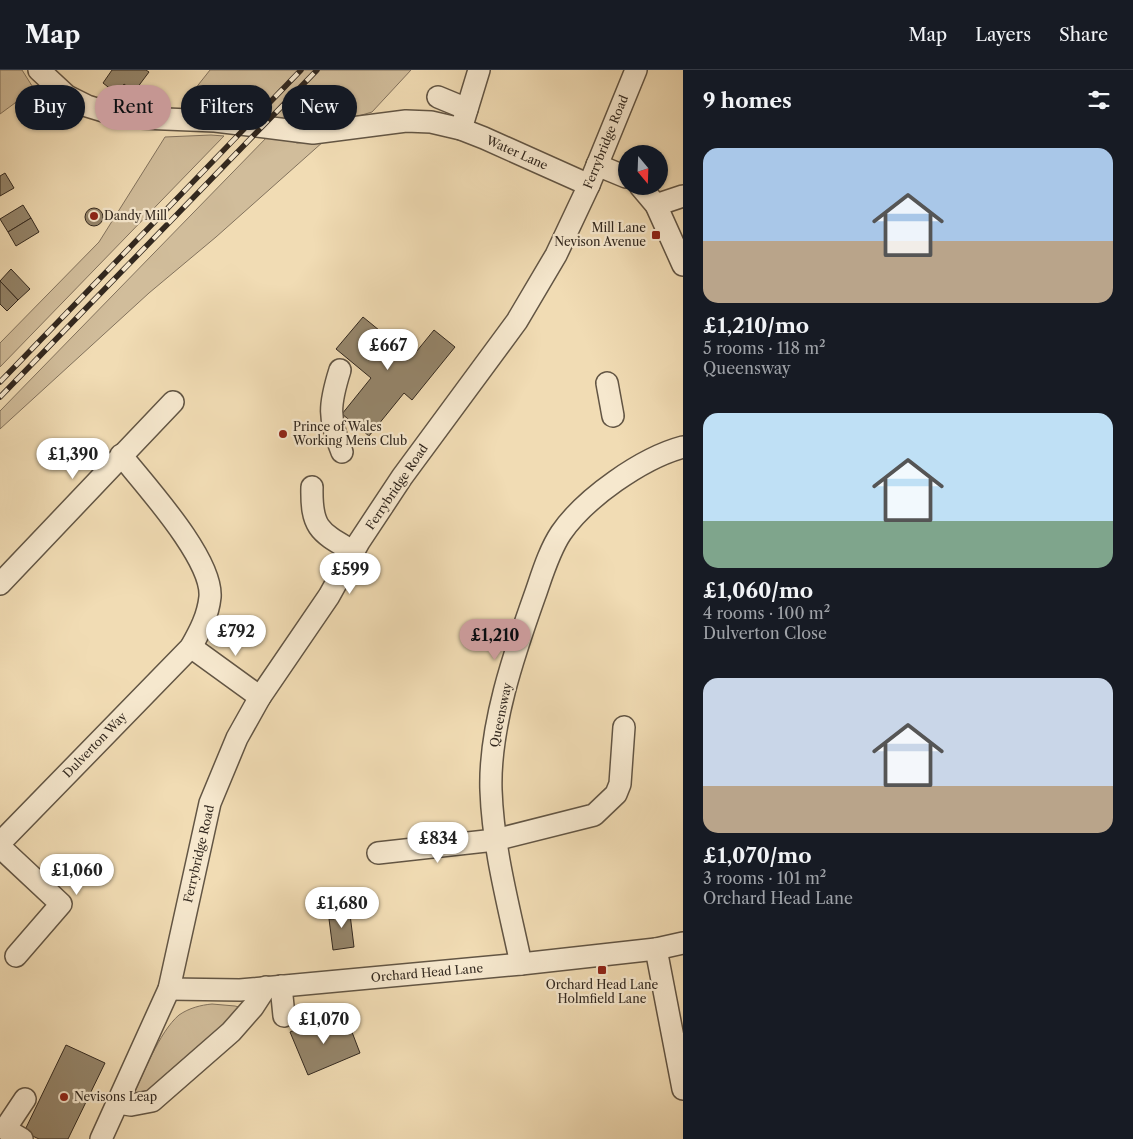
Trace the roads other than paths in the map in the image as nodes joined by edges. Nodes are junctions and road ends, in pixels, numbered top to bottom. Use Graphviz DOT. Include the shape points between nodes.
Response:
graph roads {
  1 [pos="479,70"];
  2 [pos="636,70"];
  3 [pos="52,74"];
  4 [pos="438,97"];
  5 [pos="464,119"];
  6 [pos="596,165"];
  7 [pos="618,173"];
  8 [pos="589,185"];
  9 [pos="648,195"];
  10 [pos="683,196"];
  11 [pos="656,205"];
  12 [pos="683,265"];
  13 [pos="340,370"];
  14 [pos="607,383"];
  15 [pos="173,402"];
  16 [pos="614,416"];
  17 [pos="683,447"];
  18 [pos="342,452"];
  19 [pos="121,455"];
  20 [pos="312,487"];
  21 [pos="354,552"];
  22 [pos="0,584"];
  23 [pos="191,647"];
  24 [pos="260,696"];
  25 [pos="624,728"];
  26 [pos="495,840"];
  27 [pos="0,843"];
  28 [pos="0,848"];
  29 [pos="378,853"];
  30 [pos="683,943"];
  31 [pos="656,949"];
  32 [pos="16,956"];
  33 [pos="521,964"];
  34 [pos="274,987"];
  35 [pos="169,989"];
  36 [pos="284,1016"];
  37 [pos="683,1088"];
  38 [pos="25,1100"];
  39 [pos="118,1103"];
  40 [pos="22,1139"];
  41 [pos="101,1139"];
  1 -- 5 [label="street"];
  2 -- 6 [label="street, Ferrybridge Road"];
  3 -- 5 [label="street, Water Lane" via="67,96 110,113 140,118 215,121 313,133 406,121"];
  4 -- 5 [label="street"];
  5 -- 8 [label="street, Water Lane"];
  6 -- 7 [label="street"];
  6 -- 8 [label="street, Ferrybridge Road"];
  8 -- 21 [label="street, Ferrybridge Road" via="556,255 517,322 402,477"];
  9 -- 11 [label="street"];
  10 -- 11 [label="street"];
  11 -- 12 [label="street"];
  13 -- 18 [label="street" via="331,411 333,430"];
  14 -- 16 [label="street"];
  15 -- 19 [label="street"];
  17 -- 26 [label="street, Queensway" via="622,477 585,506 561,533 545,566 503,696 494,744 491,789"];
  19 -- 22 [label="street"];
  19 -- 23 [label="street, Dulverton Way" via="176,524 206,573 210,596 204,624"];
  20 -- 21 [label="street" via="316,522 326,536"];
  21 -- 24 [label="street, Ferrybridge Road" via="329,596"];
  23 -- 24 [label="street"];
  23 -- 27 [label="street, Dulverton Way"];
  24 -- 35 [label="street, Ferrybridge Road" via="210,803"];
  25 -- 26 [label="street" via="620,784 616,794 594,816"];
  26 -- 29 [label="street"];
  26 -- 33 [label="street, Queensway"];
  28 -- 32 [label="street" via="61,904"];
  30 -- 31 [label="street, Orchard Head Lane"];
  31 -- 33 [label="street, Orchard Head Lane"];
  31 -- 37 [label="street"];
  33 -- 34 [label="street, Orchard Head Lane"];
  34 -- 35 [label="street, Orchard Head Lane"];
  34 -- 36 [label="street"];
  34 -- 39 [label="street" via="231,1032 152,1101 131,1105"];
  35 -- 39 [label="street, Ferrybridge Road"];
  38 -- 40 [label="street" via="5,1129"];
  39 -- 41 [label="street, Ferrybridge Road"];
}
